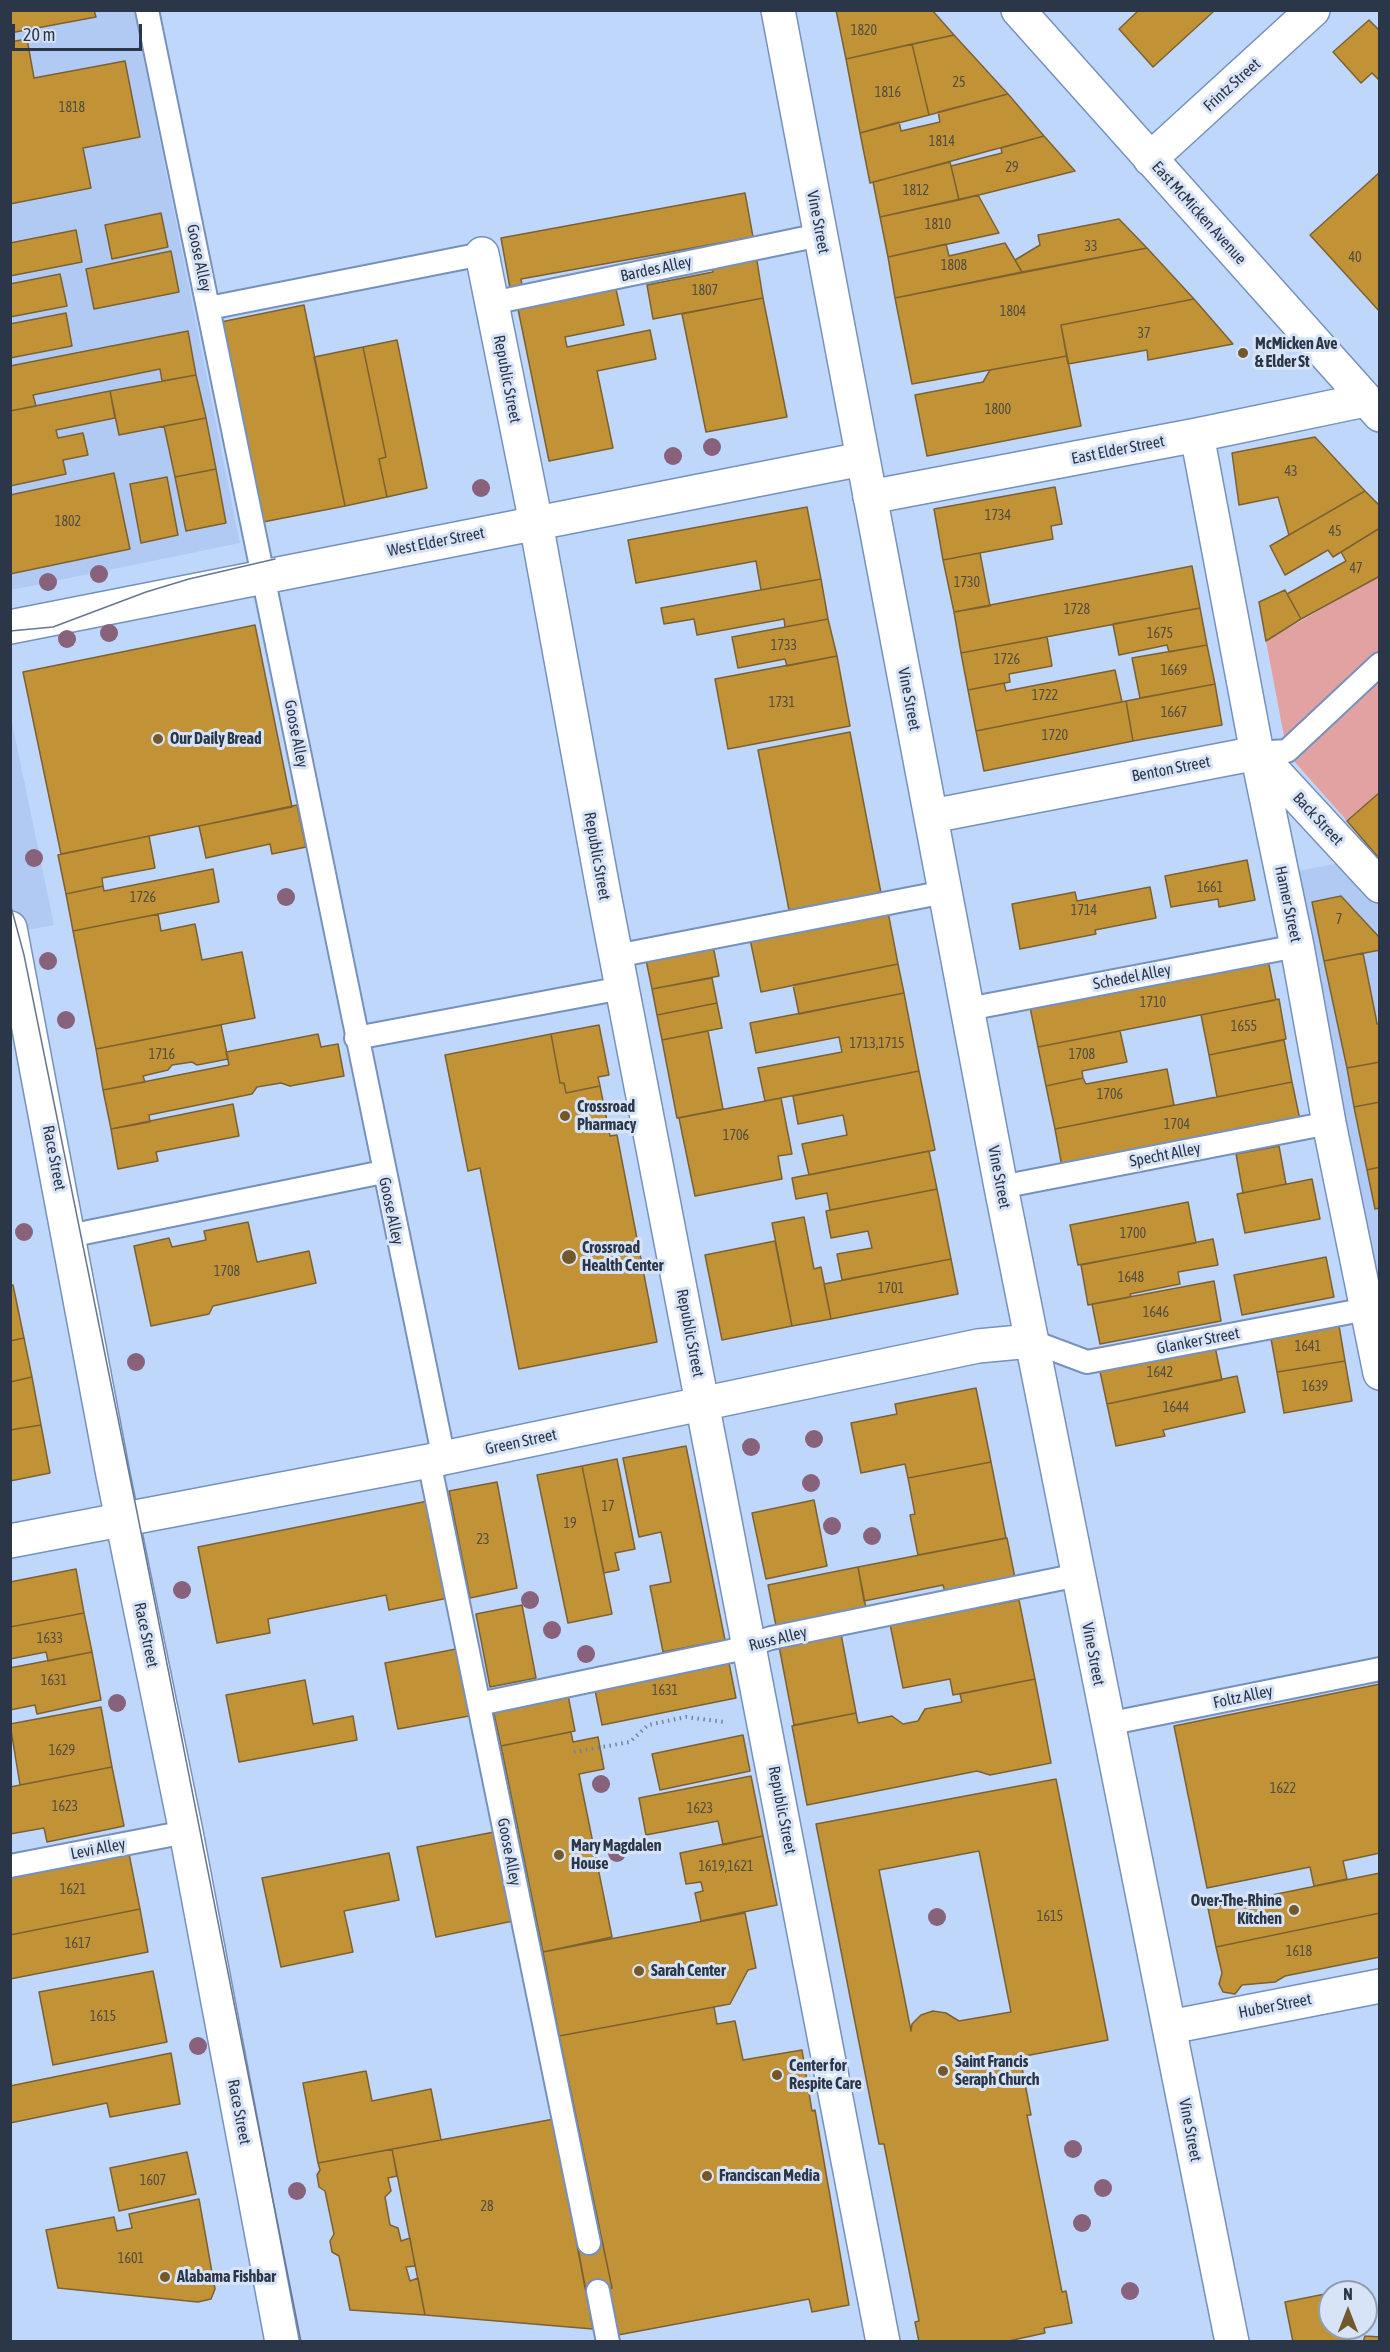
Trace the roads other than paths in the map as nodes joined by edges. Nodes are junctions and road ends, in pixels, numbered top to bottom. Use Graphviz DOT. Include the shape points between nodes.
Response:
graph roads {
  1 [pos="147,10"];
  2 [pos="778,10"];
  3 [pos="1018,10"];
  4 [pos="1313,10"];
  5 [pos="1150,159"];
  6 [pos="820,236"];
  7 [pos="482,254"];
  8 [pos="492,303"];
  9 [pos="209,308"];
  10 [pos="1372,407"];
  11 [pos="1197,435"];
  12 [pos="862,459"];
  13 [pos="870,497"];
  14 [pos="536,523"];
  15 [pos="262,577"];
  16 [pos="10,627"];
  17 [pos="1380,664"];
  18 [pos="1257,753"];
  19 [pos="932,816"];
  20 [pos="1380,886"];
  21 [pos="945,892"];
  22 [pos="12,939"];
  23 [pos="1297,946"];
  24 [pos="616,956"];
  25 [pos="622,988"];
  26 [pos="968,1009"];
  27 [pos="356,1038"];
  28 [pos="1329,1123"];
  29 [pos="383,1172"];
  30 [pos="1001,1187"];
  31 [pos="69,1236"];
  32 [pos="1367,1309"];
  33 [pos="1031,1341"];
  34 [pos="1380,1373"];
  35 [pos="704,1404"];
  36 [pos="436,1460"];
  37 [pos="122,1520"];
  38 [pos="10,1541"];
  39 [pos="1078,1575"];
  40 [pos="750,1645"];
  41 [pos="1380,1669"];
  42 [pos="479,1704"];
  43 [pos="1107,1724"];
  44 [pos="186,1832"];
  45 [pos="10,1866"];
  46 [pos="1380,1986"];
  47 [pos="1170,2027"];
  48 [pos="589,2243"];
  49 [pos="598,2291"];
  50 [pos="282,2342"];
  51 [pos="608,2342"];
  52 [pos="883,2342"];
  53 [pos="1232,2342"];
  1 -- 9 [label="lane, Goose Alley"];
  2 -- 6 [label="street, Vine Street"];
  3 -- 5 [label="street, East McMicken Avenue"];
  4 -- 5 [label="street, Frintz Street"];
  5 -- 10 [label="street, East McMicken Avenue"];
  6 -- 8 [label="lane, Bardes Alley"];
  6 -- 12 [label="street, Vine Street"];
  7 -- 8 [label="street, Republic Street"];
  7 -- 9 [label="lane"];
  8 -- 14 [label="street, Republic Street"];
  9 -- 15 [label="lane, Goose Alley"];
  10 -- 11 [label="street, East Elder Street"];
  11 -- 13 [label="street, East Elder Street"];
  11 -- 18 [label="street, Hamer Street"];
  12 -- 13 [label="street, Vine Street"];
  12 -- 14 [label="street, West Elder Street"];
  13 -- 19 [label="street, Vine Street"];
  14 -- 15 [label="street, West Elder Street"];
  14 -- 24 [label="street, Republic Street"];
  15 -- 16 [label="street, West Elder Street"];
  15 -- 27 [label="lane, Goose Alley"];
  17 -- 18 [label="lane, Benton Street" via="1287,751"];
  18 -- 19 [label="street, Benton Street"];
  18 -- 20 [label="street, Back Street"];
  18 -- 23 [label="street, Hamer Street"];
  19 -- 21 [label="street, Vine Street"];
  21 -- 24 [label="lane"];
  21 -- 26 [label="street, Vine Street"];
  22 -- 31 [label="street, Race Street"];
  23 -- 26 [label="lane, Schedel Alley"];
  23 -- 28 [label="street, Hamer Street"];
  24 -- 25 [label="street, Republic Street"];
  25 -- 27 [label="lane"];
  25 -- 35 [label="street, Republic Street"];
  26 -- 30 [label="street, Vine Street"];
  27 -- 29 [label="lane, Goose Alley"];
  28 -- 30 [label="lane, Specht Alley"];
  28 -- 32 [label="street, Hamer Street"];
  29 -- 31 [label="lane"];
  29 -- 36 [label="lane, Goose Alley"];
  30 -- 33 [label="street, Vine Street"];
  31 -- 37 [label="street, Race Street"];
  32 -- 33 [label="lane, Glanker Street" via="1087,1362"];
  32 -- 34 [label="street, Hamer Street"];
  33 -- 35 [label="street, Green Street" via="978,1346"];
  33 -- 39 [label="street, Vine Street"];
  35 -- 36 [label="street, Green Street"];
  35 -- 40 [label="street, Republic Street"];
  36 -- 37 [label="street, Green Street"];
  36 -- 42 [label="lane, Goose Alley"];
  37 -- 38 [label="street, Green Street"];
  37 -- 44 [label="street, Race Street"];
  39 -- 40 [label="lane, Russ Alley"];
  39 -- 43 [label="street, Vine Street"];
  40 -- 42 [label="lane, Russ Alley"];
  40 -- 52 [label="street, Republic Street"];
  41 -- 43 [label="lane, Foltz Alley"];
  42 -- 48 [label="lane, Goose Alley"];
  43 -- 47 [label="street, Vine Street"];
  44 -- 45 [label="lane, Levi Alley"];
  44 -- 50 [label="street, Race Street"];
  46 -- 47 [label="street, Huber Street"];
  47 -- 53 [label="street, Vine Street"];
  49 -- 51 [label="lane"];
}
